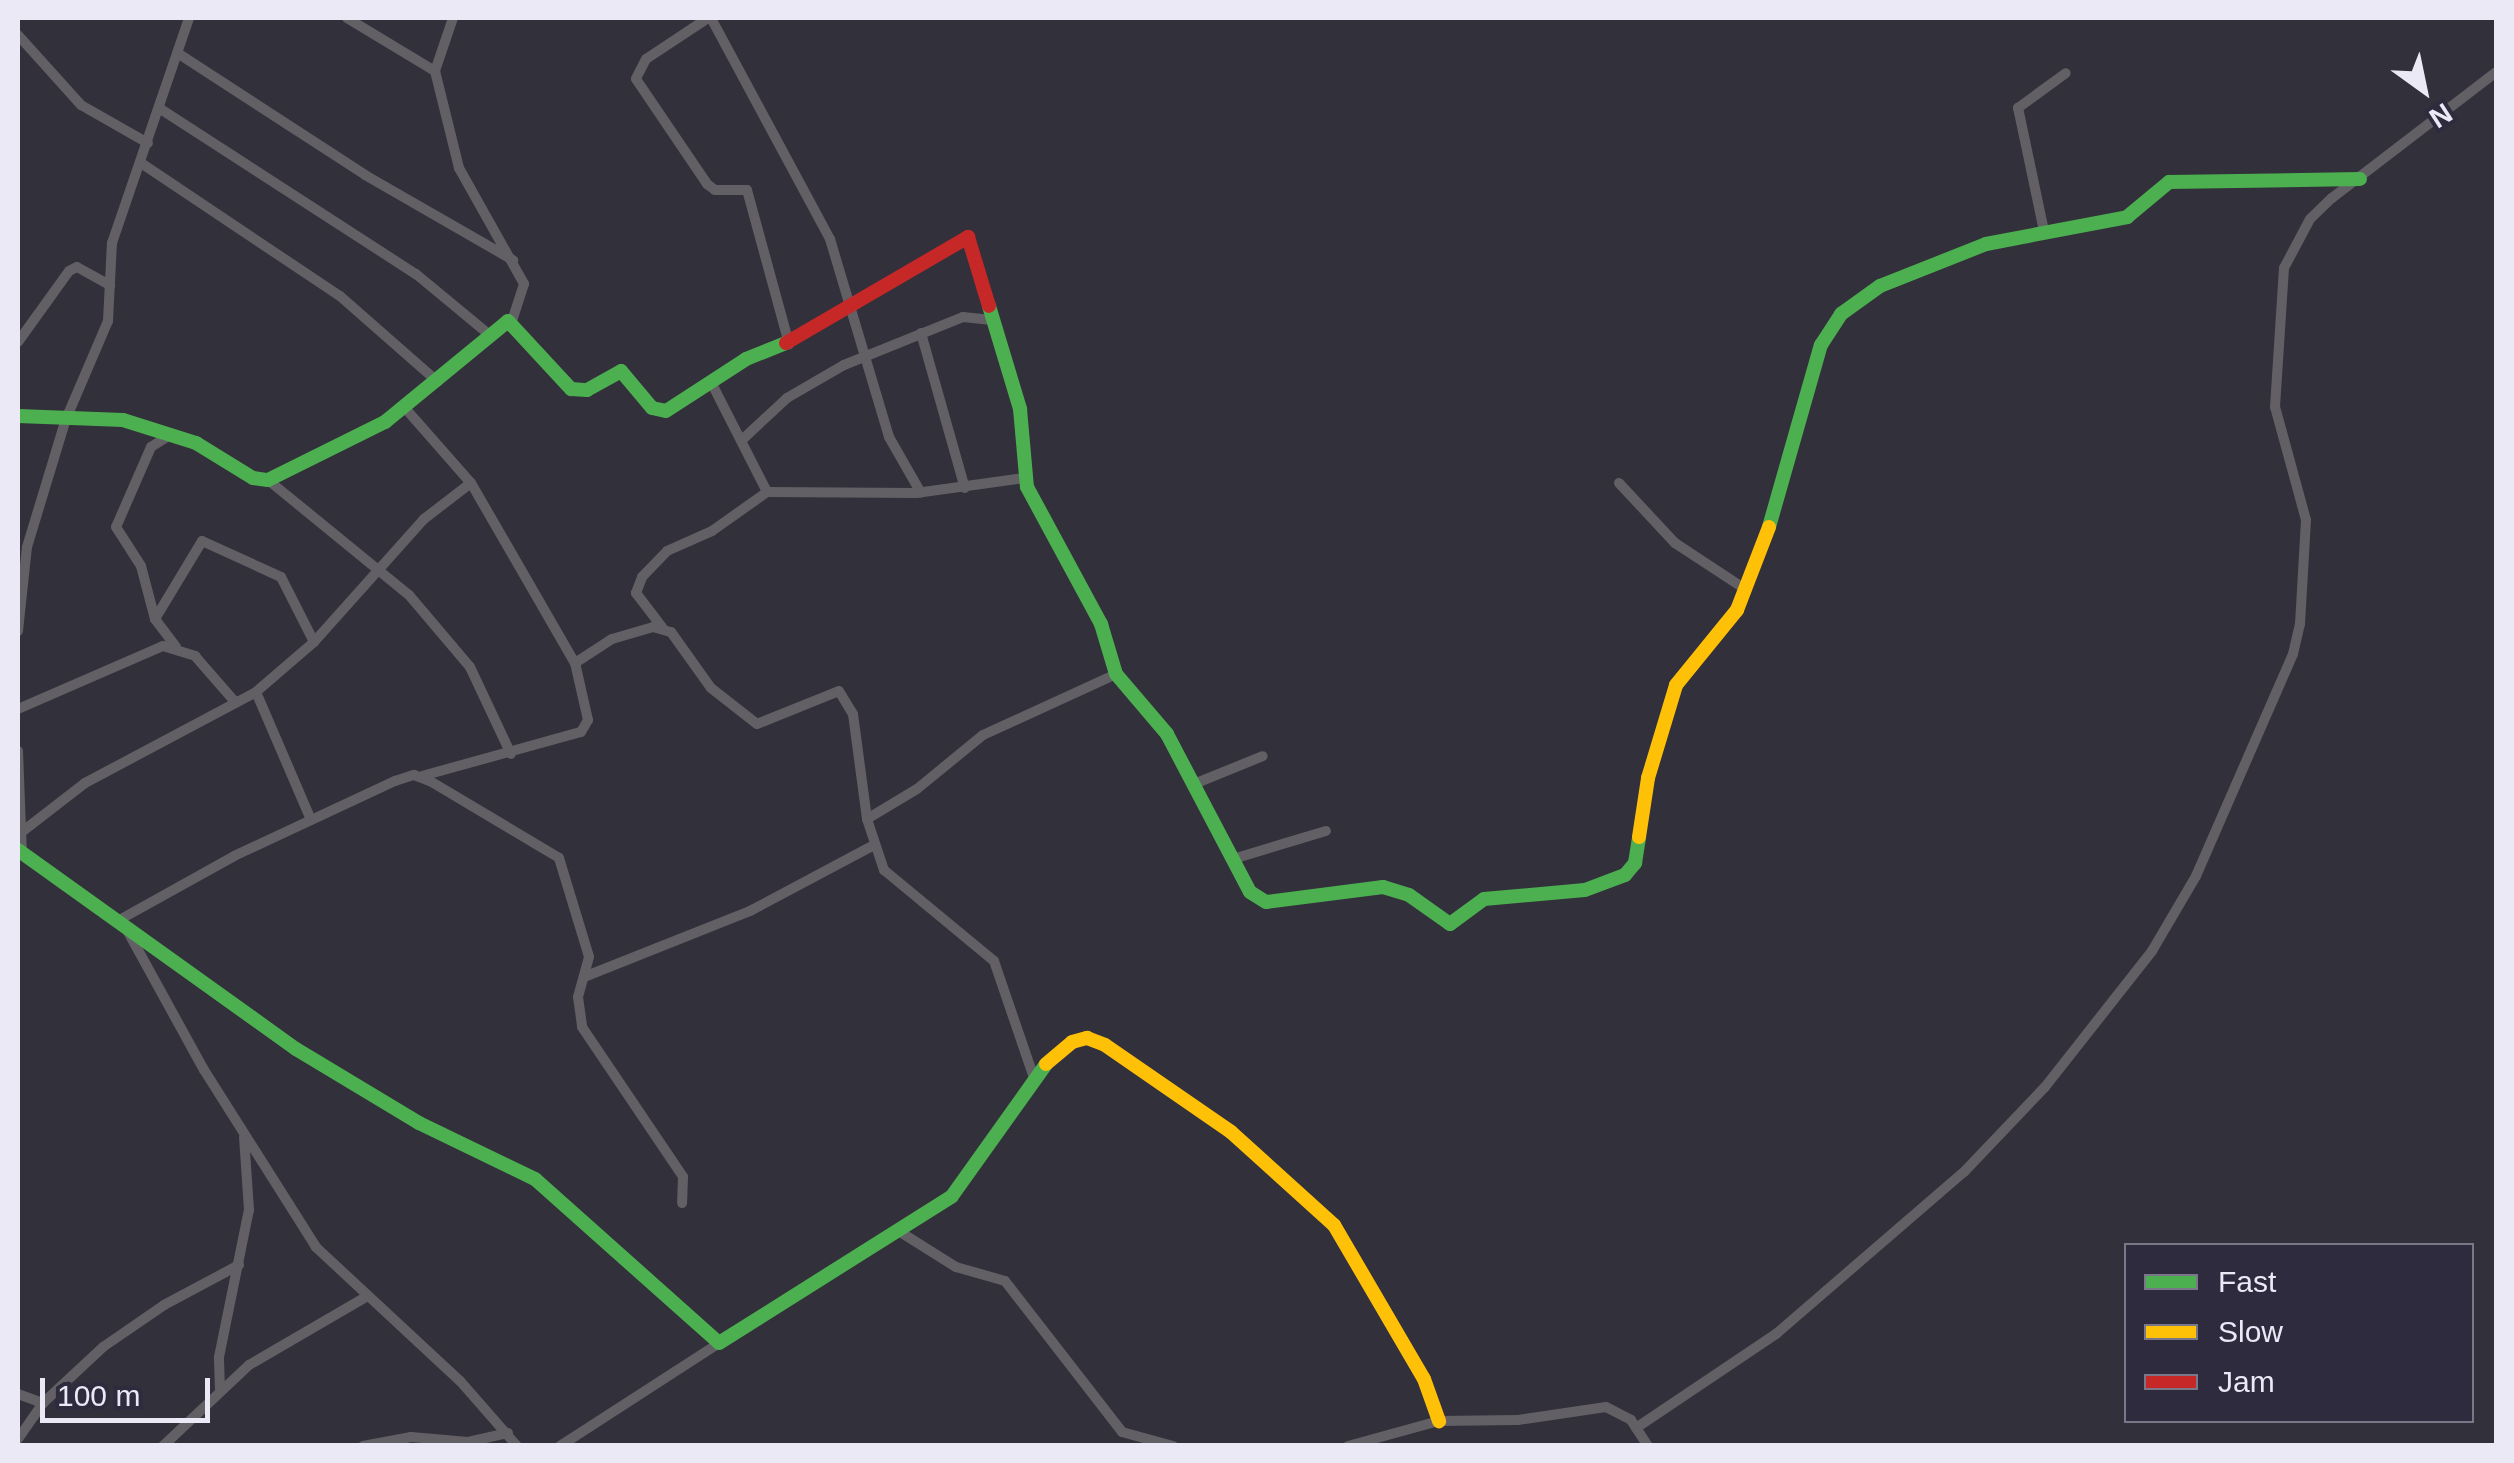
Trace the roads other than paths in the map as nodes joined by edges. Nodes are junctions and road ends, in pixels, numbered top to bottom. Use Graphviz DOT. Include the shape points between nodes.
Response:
graph roads {
  1 [pos="188,18"];
  2 [pos="347,18"];
  3 [pos="454,18"];
  4 [pos="709,18"];
  5 [pos="18,35"];
  6 [pos="179,54"];
  7 [pos="435,71"];
  8 [pos="2496,72"];
  9 [pos="2066,73"];
  10 [pos="159,108"];
  11 [pos="148,143"];
  12 [pos="142,163"];
  13 [pos="2360,179"];
  14 [pos="2044,232"];
  15 [pos="513,260"];
  16 [pos="110,285"];
  17 [pos="853,304"];
  18 [pos="994,320"];
  19 [pos="512,322"];
  20 [pos="922,333"];
  21 [pos="490,336"];
  22 [pos="18,342"];
  23 [pos="790,344"];
  24 [pos="866,357"];
  25 [pos="711,382"];
  26 [pos="438,383"];
  27 [pos="406,408"];
  28 [pos="18,416"];
  29 [pos="66,418"];
  30 [pos="170,435"];
  31 [pos="743,439"];
  32 [pos="1024,478"];
  33 [pos="268,480"];
  34 [pos="1619,482"];
  35 [pos="471,483"];
  36 [pos="965,488"];
  37 [pos="767,492"];
  38 [pos="922,493"];
  39 [pos="384,570"];
  40 [pos="1746,590"];
  41 [pos="155,618"];
  42 [pos="662,626"];
  43 [pos="18,631"];
  44 [pos="314,642"];
  45 [pos="176,646"];
  46 [pos="574,663"];
  47 [pos="1116,674"];
  48 [pos="256,692"];
  49 [pos="236,703"];
  50 [pos="18,709"];
  51 [pos="18,751"];
  52 [pos="511,754"];
  53 [pos="1263,756"];
  54 [pos="422,777"];
  55 [pos="1194,784"];
  56 [pos="867,819"];
  57 [pos="310,820"];
  58 [pos="23,831"];
  59 [pos="1326,831"];
  60 [pos="874,845"];
  61 [pos="20,852"];
  62 [pos="1233,859"];
  63 [pos="122,918"];
  64 [pos="584,977"];
  65 [pos="1034,1078"];
  66 [pos="244,1131"];
  67 [pos="682,1203"];
  68 [pos="896,1230"];
  69 [pos="239,1265"];
  70 [pos="366,1296"];
  71 [pos="718,1343"];
  72 [pos="220,1389"];
  73 [pos="18,1394"];
  74 [pos="43,1402"];
  75 [pos="1439,1421"];
  76 [pos="1636,1428"];
  77 [pos="508,1433"];
  78 [pos="20,1440"];
  79 [pos="163,1446"];
  80 [pos="363,1446"];
  81 [pos="517,1446"];
  82 [pos="560,1446"];
  83 [pos="1173,1446"];
  84 [pos="1348,1446"];
  85 [pos="1648,1446"];
  1 -- 6 [label="street"];
  2 -- 7 [label="street"];
  3 -- 7 [label="street"];
  4 -- 17 [label="street" via="818,212"];
  4 -- 23 [label="street" via="646,59 636,80 714,190 747,190"];
  5 -- 11 [label="street" via="81,105"];
  6 -- 10 [label="street"];
  6 -- 15 [label="street" via="365,175"];
  7 -- 15 [label="street" via="459,168"];
  8 -- 13 [label="street"];
  9 -- 14 [label="street" via="2018,108"];
  10 -- 11 [label="street"];
  10 -- 21 [label="street" via="416,274"];
  11 -- 12 [label="street"];
  12 -- 16 [label="street" via="112,243"];
  12 -- 26 [label="street" via="340,296"];
  13 -- 14 [label="street" via="2169,182 2127,217"];
  13 -- 76 [label="street" via="2310,219 2284,268 2275,407 2306,520 2300,624 2293,654 2187,894 2122,993 2012,1126 1776,1334"];
  14 -- 40 [label="street" via="1905,274 1860,298 1829,328 1789,475"];
  15 -- 19 [label="street" via="524,297"];
  16 -- 22 [label="street" via="76,267 68,271"];
  16 -- 29 [label="street" via="104,334"];
  17 -- 18 [label="street" via="968,237"];
  17 -- 23 [label="street"];
  17 -- 24 [label="street"];
  18 -- 20 [label="street" via="963,317"];
  18 -- 32 [label="street" via="1025,431"];
  19 -- 21 [label="street" via="502,322"];
  19 -- 25 [label="street" via="570,389 587,390 621,370 652,408 666,411"];
  20 -- 24 [label="street"];
  20 -- 36 [label="street"];
  21 -- 26 [label="street"];
  23 -- 25 [label="street" via="746,359"];
  24 -- 31 [label="street" via="786,398"];
  24 -- 38 [label="street" via="889,436"];
  25 -- 31 [label="street"];
  26 -- 27 [label="street"];
  27 -- 33 [label="street"];
  27 -- 35 [label="street"];
  28 -- 29 [label="street"];
  29 -- 30 [label="street" via="123,420"];
  29 -- 43 [label="street" via="27,548"];
  30 -- 33 [label="street"];
  30 -- 41 [label="street" via="151,447 116,526 142,566"];
  31 -- 37 [label="street"];
  32 -- 36 [label="street"];
  32 -- 47 [label="street" via="1101,624"];
  33 -- 39 [label="street"];
  34 -- 40 [label="street" via="1675,543"];
  35 -- 39 [label="street" via="424,519"];
  35 -- 46 [label="street"];
  36 -- 38 [label="street"];
  37 -- 38 [label="street"];
  37 -- 42 [label="street" via="712,531 667,551 642,577 636,594"];
  39 -- 44 [label="street"];
  39 -- 52 [label="street" via="470,667"];
  40 -- 62 [label="street" via="1728,624 1676,685 1648,778 1641,850 1625,875 1562,895 1484,899 1450,924 1409,895 1382,887 1256,899"];
  41 -- 44 [label="street" via="202,541 282,577"];
  41 -- 45 [label="street"];
  42 -- 46 [label="street" via="612,639"];
  42 -- 56 [label="street" via="711,688 757,724 827,694 846,694"];
  44 -- 48 [label="street"];
  45 -- 49 [label="street" via="195,656"];
  45 -- 50 [label="street" via="133,656"];
  46 -- 52 [label="street" via="586,727"];
  47 -- 55 [label="street" via="1158,721"];
  47 -- 56 [label="street" via="983,735 917,789"];
  48 -- 49 [label="street"];
  48 -- 57 [label="street"];
  49 -- 58 [label="street" via="86,783"];
  51 -- 58 [label="street"];
  52 -- 54 [label="street"];
  53 -- 55 [label="street"];
  54 -- 57 [label="street" via="394,781"];
  54 -- 64 [label="street" via="559,858 589,957"];
  55 -- 62 [label="street"];
  56 -- 60 [label="street"];
  57 -- 63 [label="street"];
  58 -- 61 [label="street"];
  59 -- 62 [label="street"];
  60 -- 64 [label="street" via="750,911"];
  60 -- 65 [label="street" via="899,889 994,961"];
  61 -- 63 [label="street"];
  63 -- 66 [label="street"];
  63 -- 71 [label="street" via="296,1048 451,1140 535,1180"];
  64 -- 67 [label="street" via="577,1008 582,1027 682,1178"];
  65 -- 68 [label="street" via="963,1184"];
  65 -- 75 [label="street" via="1072,1042 1087,1038 1231,1132 1334,1224 1424,1379"];
  66 -- 69 [label="street" via="249,1210"];
  66 -- 70 [label="street" via="316,1247"];
  68 -- 71 [label="street"];
  68 -- 83 [label="street" via="956,1267 1005,1281 1122,1432"];
  69 -- 72 [label="street"];
  69 -- 74 [label="street" via="137,1322"];
  70 -- 72 [label="street"];
  70 -- 77 [label="street"];
  71 -- 82 [label="street"];
  72 -- 79 [label="street"];
  73 -- 74 [label="street"];
  74 -- 78 [label="street"];
  75 -- 76 [label="street" via="1518,1420 1606,1407"];
  75 -- 84 [label="street"];
  76 -- 85 [label="street"];
  77 -- 80 [label="street" via="468,1442 411,1436"];
  77 -- 81 [label="street"];
}
